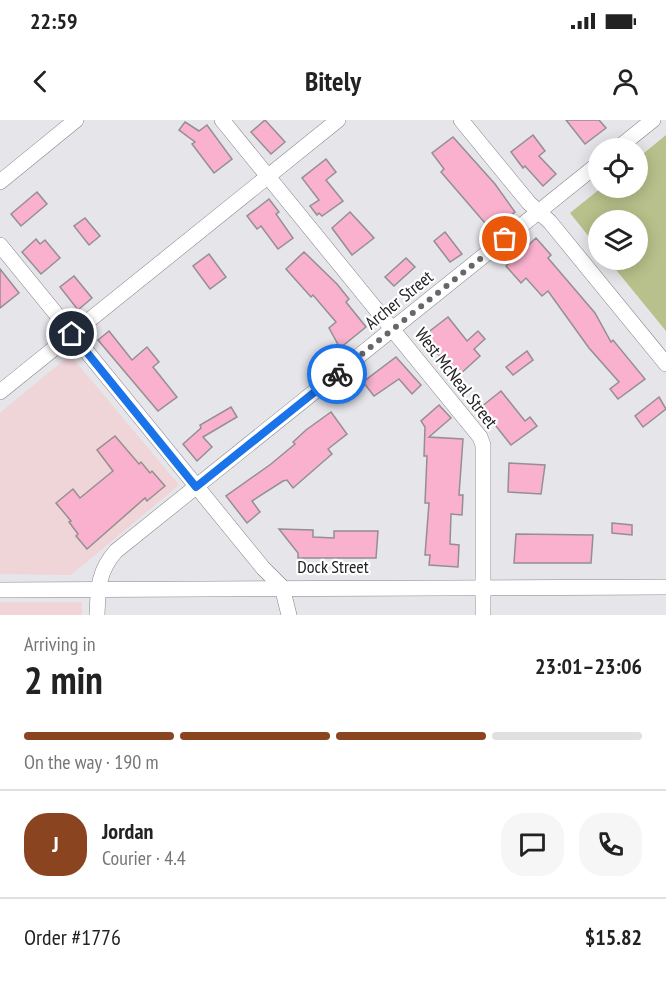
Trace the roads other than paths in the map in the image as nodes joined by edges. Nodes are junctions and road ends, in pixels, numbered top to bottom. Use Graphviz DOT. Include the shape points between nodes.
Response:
graph roads {
  1 [pos="76,120"];
  2 [pos="222,120"];
  3 [pos="338,120"];
  4 [pos="461,120"];
  5 [pos="653,120"];
  6 [pos="630,138"];
  7 [pos="588,172"];
  8 [pos="269,176"];
  9 [pos="0,182"];
  10 [pos="539,212"];
  11 [pos="0,246"];
  12 [pos="393,330"];
  13 [pos="72,334"];
  14 [pos="666,364"];
  15 [pos="0,392"];
  16 [pos="196,487"];
  17 [pos="483,585"];
  18 [pos="282,587"];
  19 [pos="666,587"];
  20 [pos="98,589"];
  21 [pos="0,590"];
  22 [pos="97,615"];
  23 [pos="289,615"];
  24 [pos="483,615"];
  1 -- 9 [label="street"];
  2 -- 8 [label="street, West McNeal Street"];
  3 -- 8 [label="street"];
  4 -- 10 [label="street"];
  5 -- 6 [label="street"];
  7 -- 10 [label="street, Archer Street"];
  8 -- 12 [label="street, West McNeal Street"];
  8 -- 13 [label="street"];
  10 -- 12 [label="street, Archer Street"];
  10 -- 14 [label="street"];
  11 -- 13 [label="street"];
  12 -- 16 [label="street, Archer Street"];
  12 -- 17 [label="street, West McNeal Street" via="480,437"];
  13 -- 15 [label="street"];
  13 -- 16 [label="street"];
  16 -- 18 [label="street"];
  16 -- 20 [label="street, Archer Street" via="116,551 103,567"];
  17 -- 18 [label="street, Dock Street"];
  17 -- 19 [label="street, Dock Street"];
  17 -- 24 [label="street, West McNeal Street"];
  18 -- 20 [label="street, Dock Street"];
  18 -- 23 [label="street"];
  20 -- 21 [label="street, Dock Street"];
  20 -- 22 [label="street, Archer Street"];
}
